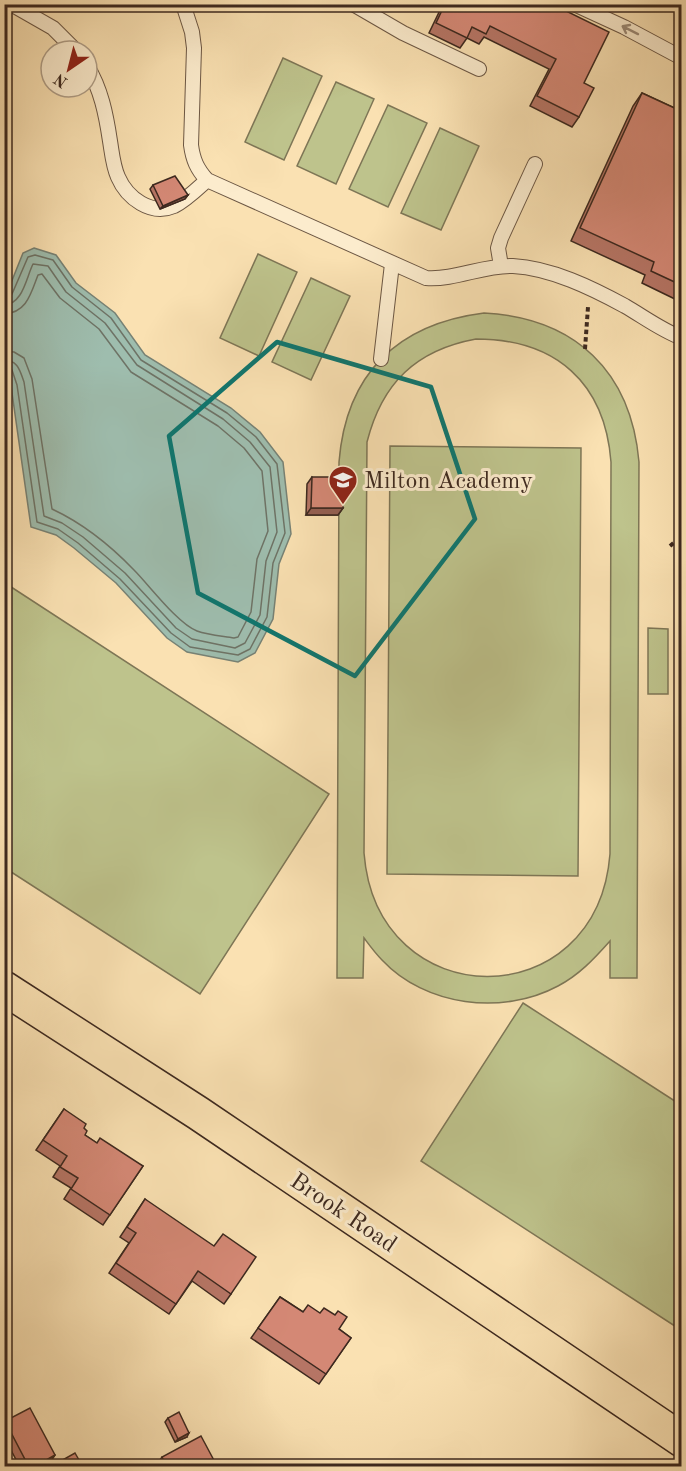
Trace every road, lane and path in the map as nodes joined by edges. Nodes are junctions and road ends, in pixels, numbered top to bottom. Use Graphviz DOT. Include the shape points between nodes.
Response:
graph roads {
  1 [pos="11,4"];
  2 [pos="183,4"];
  3 [pos="353,4"];
  4 [pos="574,4"];
  5 [pos="63,39"];
  6 [pos="681,57"];
  7 [pos="478,69"];
  8 [pos="99,90"];
  9 [pos="535,164"];
  10 [pos="207,180"];
  11 [pos="392,264"];
  12 [pos="501,267"];
  13 [pos="589,288"];
  14 [pos="681,338"];
  15 [pos="585,349"];
  16 [pos="381,359"];
  17 [pos="681,536"];
  18 [pos="670,546"];
  19 [pos="4,988"];
  20 [pos="681,1440"];
  1 -- 5 [label="lane"];
  2 -- 10 [label="lane" via="194,48 191,145 198,171"];
  3 -- 7 [label="lane"];
  6 -- 4 [label="lane, one-way"];
  8 -- 10 [label="lane" via="118,179 136,201 149,208 173,206"];
  9 -- 12 [label="lane" via="501,238"];
  10 -- 11 [label="lane"];
  11 -- 12 [label="lane" via="426,278"];
  11 -- 16 [label="lane"];
  12 -- 13 [label="lane" via="524,267"];
  13 -- 14 [label="lane"];
  13 -- 15 [label="path"];
  17 -- 18 [label="path"];
  19 -- 20 [label="main road, Brook Road" via="208,1119"];
}
